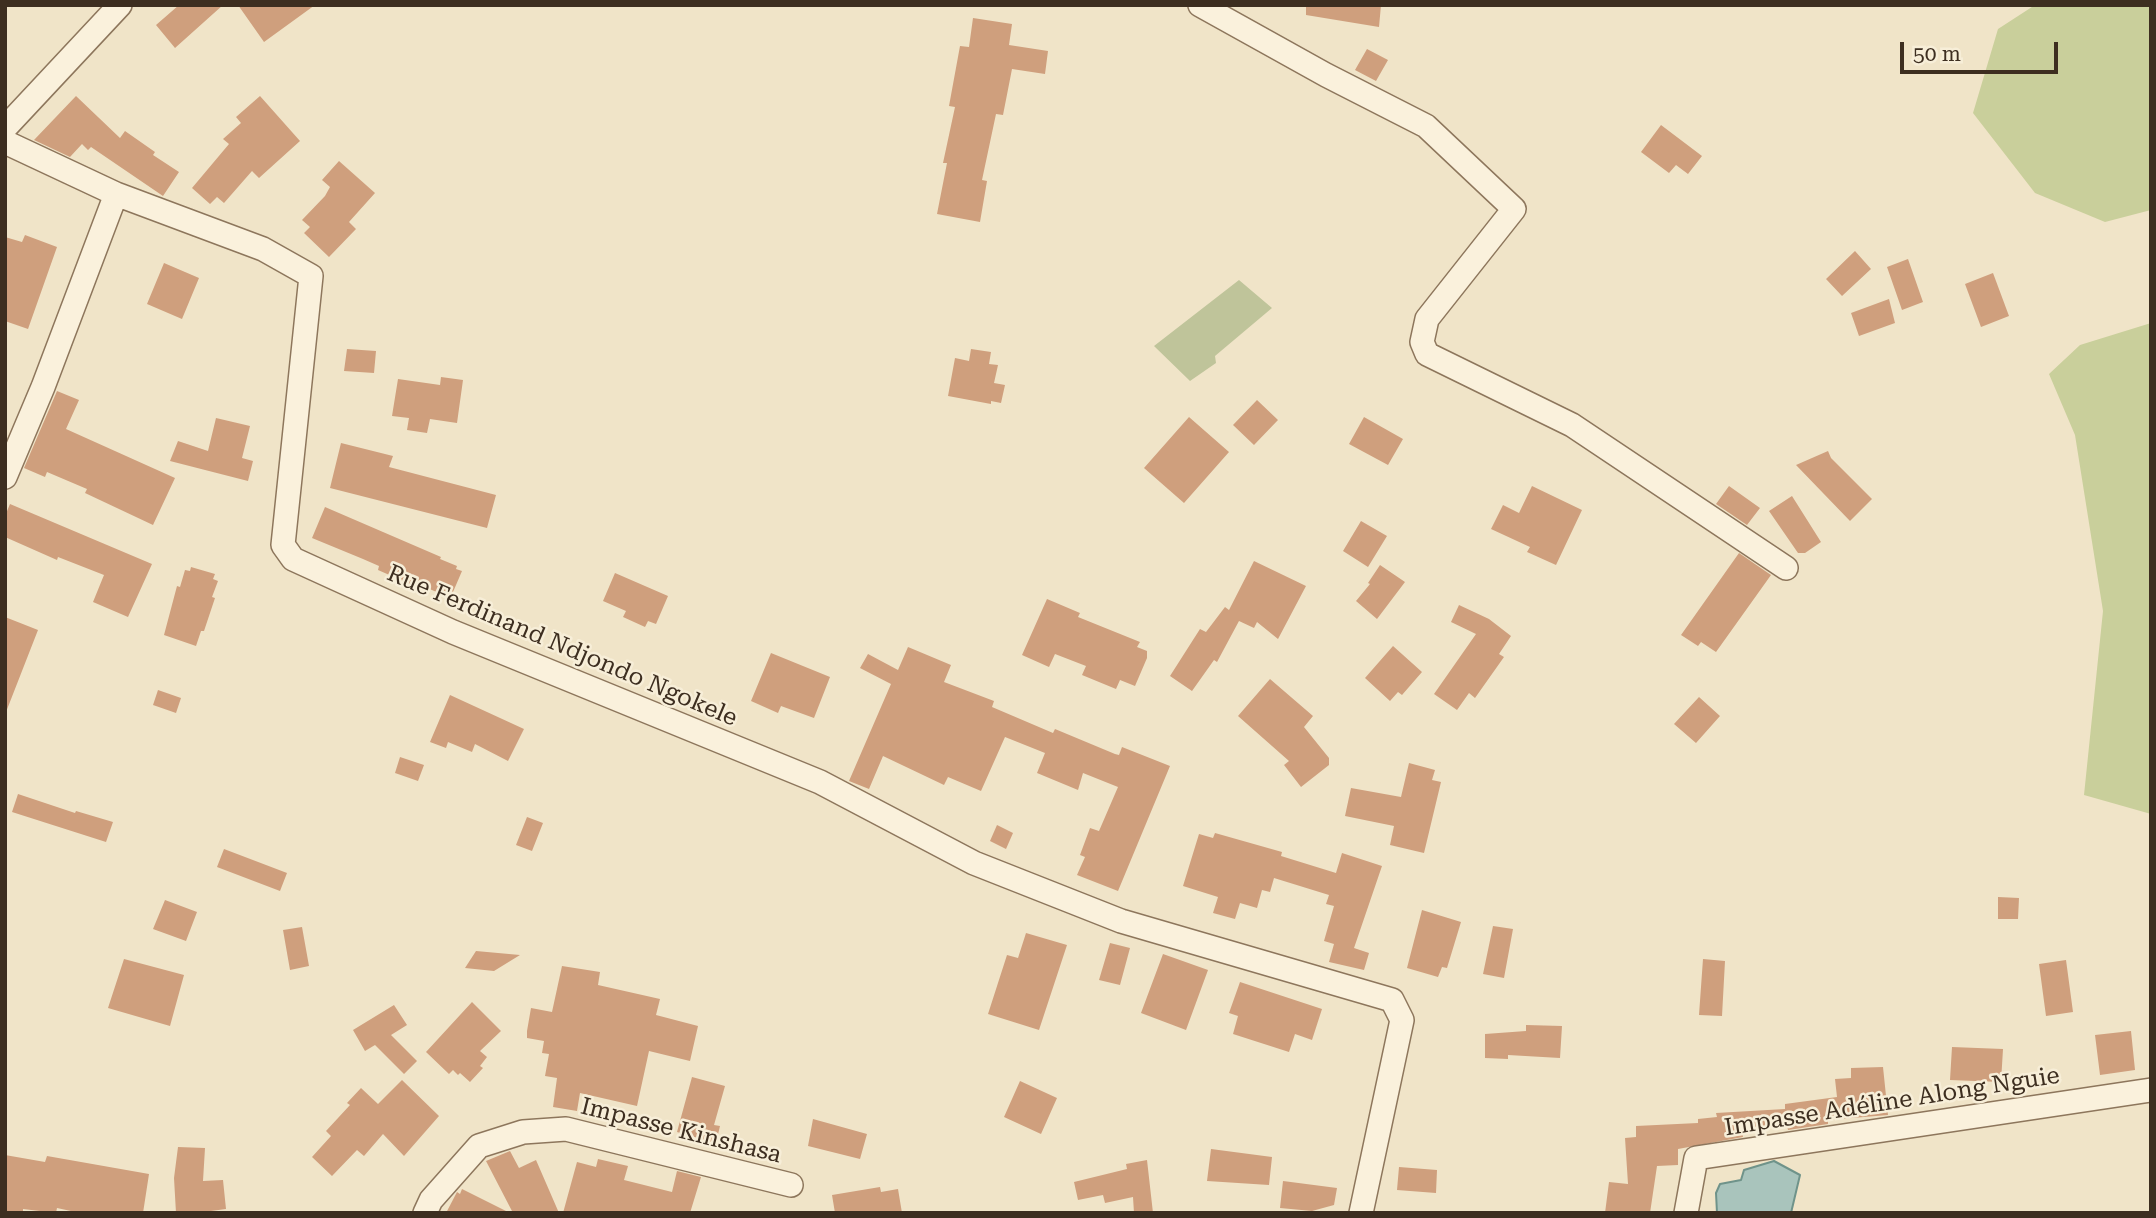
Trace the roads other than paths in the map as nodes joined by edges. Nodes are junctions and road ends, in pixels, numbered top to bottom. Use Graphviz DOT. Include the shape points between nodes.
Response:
graph roads {
  1 [pos="120,5"];
  2 [pos="1200,5"];
  3 [pos="5,128"];
  4 [pos="5,142"];
  5 [pos="116,194"];
  6 [pos="5,477"];
  7 [pos="1786,568"];
  8 [pos="2151,1090"];
  9 [pos="791,1185"];
  10 [pos="425,1213"];
  11 [pos="1360,1213"];
  12 [pos="1686,1213"];
  1 -- 3 [label="street"];
  2 -- 7 [label="street" via="1426,126 1514,209 1427,319 1422,342 1427,354 1572,425"];
  4 -- 5 [label="street, Rue Ferdinand Ndjondo Ngokele"];
  5 -- 6 [label="street"];
  5 -- 11 [label="street, Rue Ferdinand Ndjondo Ngokele" via="263,249 311,276 283,545 293,559 453,632 820,782 974,863 1121,921 1392,1000 1402,1020"];
  8 -- 12 [label="street, Impasse Adéline Along Nguie" via="1696,1158"];
  9 -- 10 [label="street, Impasse Kinshasa" via="566,1129 523,1132 479,1146 430,1200"];
}
